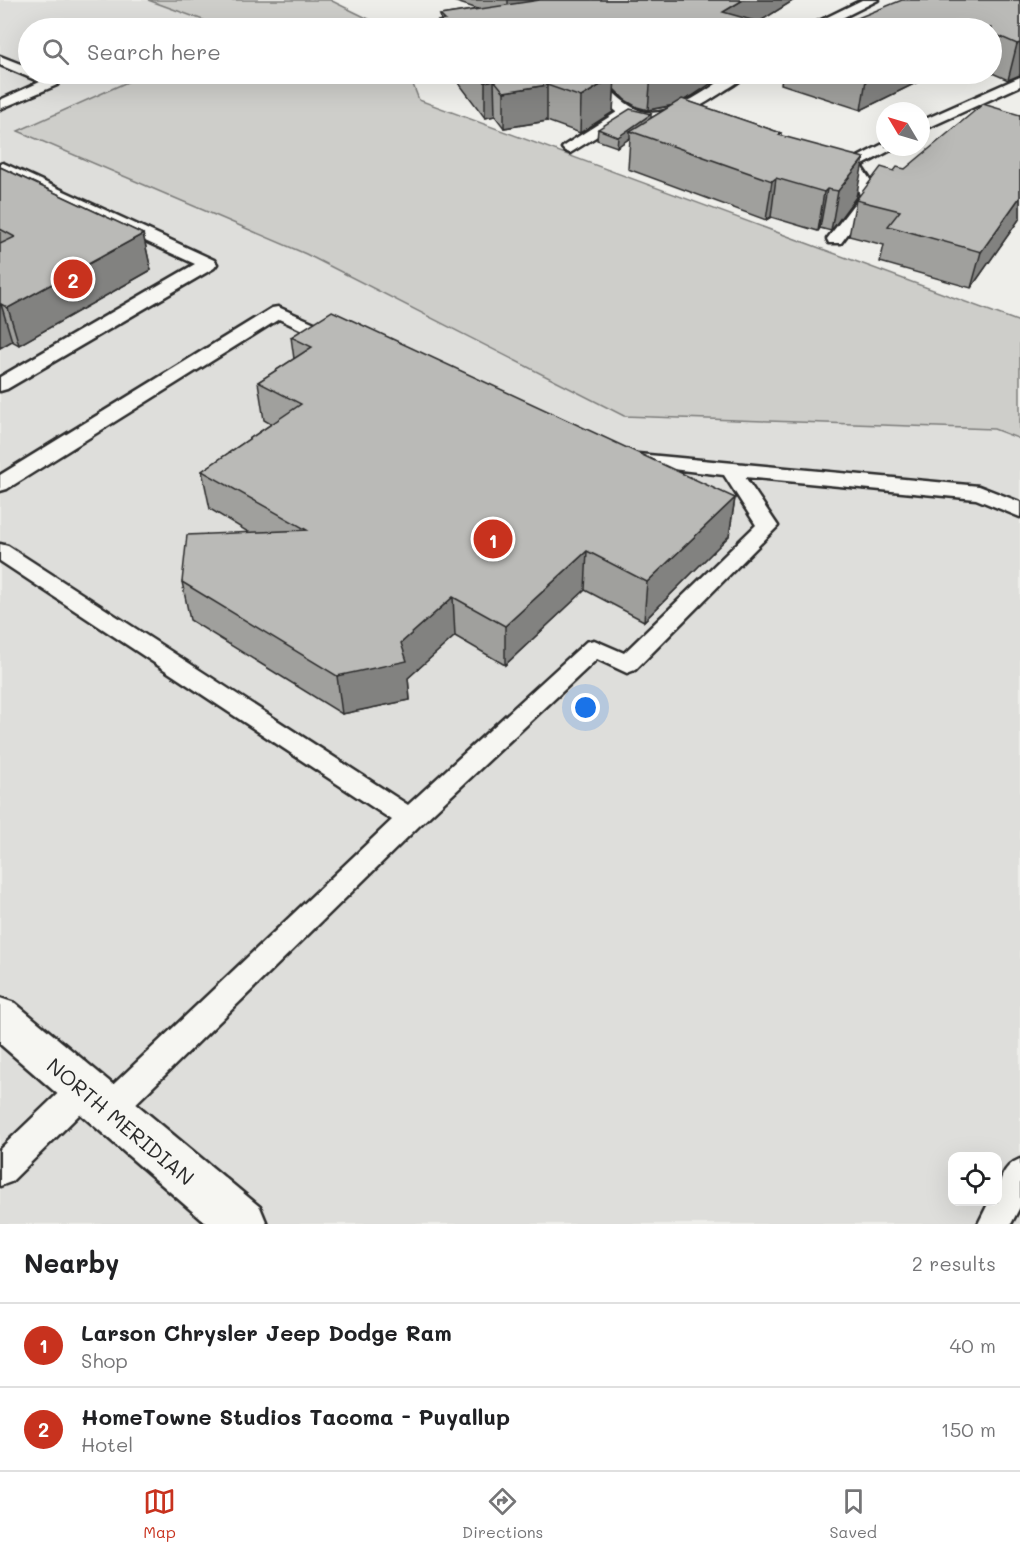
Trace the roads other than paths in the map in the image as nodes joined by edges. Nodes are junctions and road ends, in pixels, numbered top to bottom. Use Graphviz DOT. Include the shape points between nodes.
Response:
graph roads {
  1 [pos="872,0"];
  2 [pos="833,18"];
  3 [pos="0,60"];
  4 [pos="18,68"];
  5 [pos="1020,81"];
  6 [pos="47,84"];
  7 [pos="598,84"];
  8 [pos="724,84"];
  9 [pos="976,100"];
  10 [pos="0,105"];
  11 [pos="996,109"];
  12 [pos="627,112"];
  13 [pos="680,112"];
  14 [pos="702,119"];
  15 [pos="930,122"];
  16 [pos="570,148"];
  17 [pos="876,153"];
  18 [pos="824,161"];
  19 [pos="851,163"];
  20 [pos="0,169"];
  21 [pos="835,239"];
  22 [pos="354,348"];
  23 [pos="0,385"];
  24 [pos="605,453"];
  25 [pos="730,469"];
  26 [pos="0,484"];
  27 [pos="1020,510"];
  28 [pos="0,551"];
  29 [pos="410,819"];
  30 [pos="0,1017"];
  31 [pos="96,1100"];
  32 [pos="0,1171"];
  33 [pos="1020,1174"];
  34 [pos="243,1224"];
  35 [pos="994,1224"];
  1 -- 2 [label="lane"];
  3 -- 4 [label="lane"];
  5 -- 9 [label="lane"];
  6 -- 10 [label="lane"];
  7 -- 12 [label="lane"];
  8 -- 13 [label="lane"];
  9 -- 11 [label="lane"];
  9 -- 15 [label="lane"];
  12 -- 13 [label="lane" via="660,116"];
  12 -- 16 [label="lane"];
  13 -- 14 [label="lane"];
  17 -- 19 [label="lane"];
  18 -- 19 [label="lane"];
  19 -- 21 [label="lane" via="866,184 868,196"];
  20 -- 23 [label="lane" via="208,264"];
  22 -- 26 [label="lane" via="278,312"];
  24 -- 25 [label="lane" via="627,459"];
  25 -- 27 [label="lane" via="979,493"];
  25 -- 29 [label="lane" via="768,526 627,664 594,648"];
  28 -- 29 [label="lane"];
  29 -- 31 [label="lane"];
  30 -- 31 [label="main road, NORTH MERIDIAN"];
  31 -- 32 [label="lane"];
  31 -- 34 [label="main road, NORTH MERIDIAN"];
  33 -- 35 [label="lane"];
}
